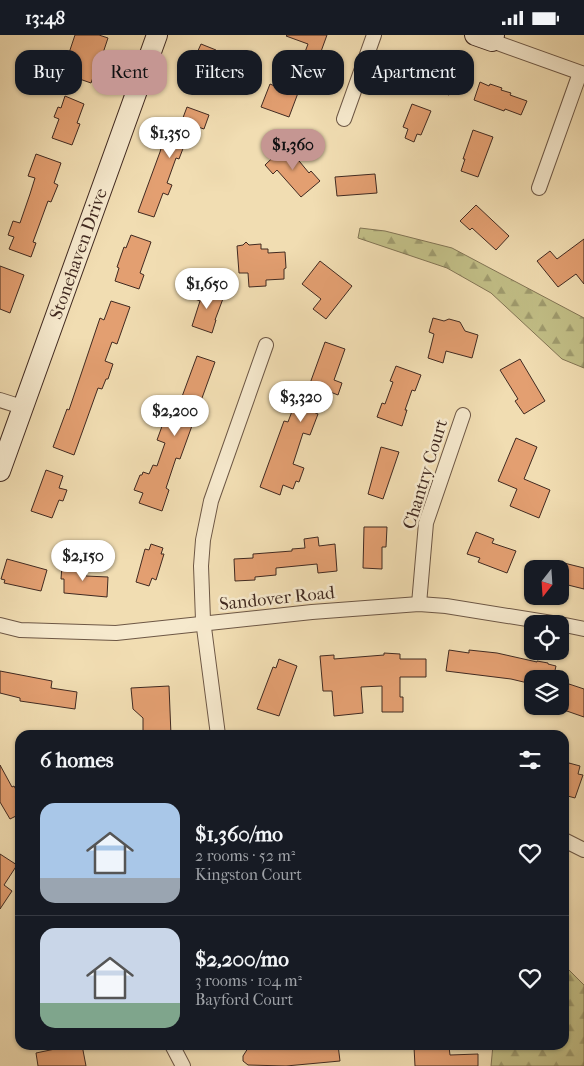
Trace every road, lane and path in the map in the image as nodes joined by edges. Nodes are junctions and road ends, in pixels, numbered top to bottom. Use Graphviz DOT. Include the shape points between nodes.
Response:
graph roads {
  1 [pos="157,35"];
  2 [pos="374,35"];
  3 [pos="487,37"];
  4 [pos="582,74"];
  5 [pos="344,119"];
  6 [pos="539,188"];
  7 [pos="266,345"];
  8 [pos="0,400"];
  9 [pos="22,407"];
  10 [pos="463,415"];
  11 [pos="0,471"];
  12 [pos="419,604"];
  13 [pos="524,618"];
  14 [pos="0,625"];
  15 [pos="204,625"];
  16 [pos="569,626"];
  17 [pos="584,629"];
  18 [pos="217,730"];
  19 [pos="569,842"];
  20 [pos="584,850"];
  21 [pos="174,1050"];
  22 [pos="182,1066"];
  1 -- 9 [label="street, Stonehaven Drive"];
  2 -- 5 [label="street"];
  3 -- 4 [label="street"];
  4 -- 6 [label="street"];
  7 -- 15 [label="street" via="209,511 201,566"];
  8 -- 9 [label="street"];
  9 -- 11 [label="street, Stonehaven Drive"];
  10 -- 12 [label="street, Chantry Court" via="426,523"];
  12 -- 13 [label="street, Sandover Road"];
  12 -- 15 [label="street, Sandover Road"];
  14 -- 15 [label="street, Sandover Road" via="20,630 116,633"];
  15 -- 18 [label="street"];
  16 -- 17 [label="street, Sandover Road"];
  19 -- 20 [label="street"];
  21 -- 22 [label="street"];
}
